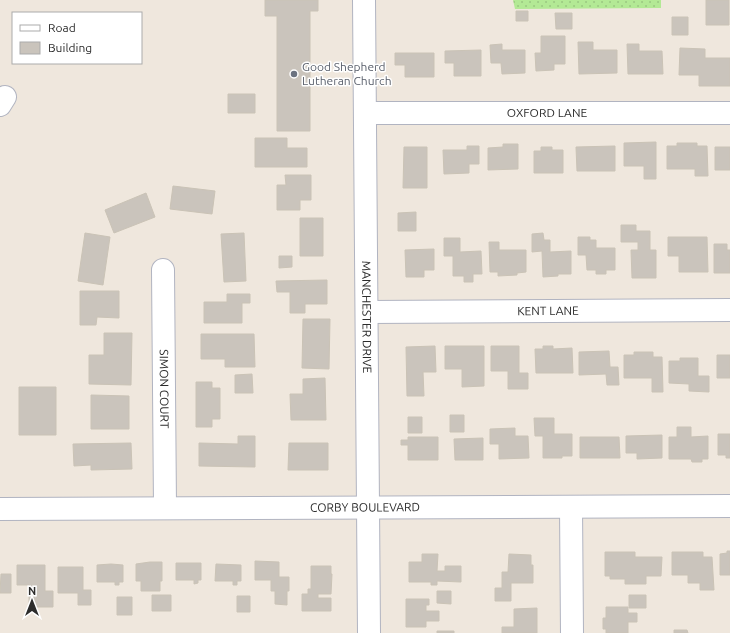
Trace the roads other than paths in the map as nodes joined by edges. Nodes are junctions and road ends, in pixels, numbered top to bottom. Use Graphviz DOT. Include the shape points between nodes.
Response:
graph roads {
  1 [pos="364,0"];
  2 [pos="365,113"];
  3 [pos="730,113"];
  4 [pos="163,270"];
  5 [pos="730,310"];
  6 [pos="367,312"];
  7 [pos="730,506"];
  8 [pos="165,507"];
  9 [pos="368,507"];
  10 [pos="571,507"];
  11 [pos="0,509"];
  12 [pos="369,633"];
  13 [pos="572,633"];
  1 -- 2 [label="street, MANCHESTER DRIVE"];
  2 -- 3 [label="street, OXFORD LANE"];
  2 -- 6 [label="street, MANCHESTER DRIVE"];
  4 -- 8 [label="street, SIMON COURT"];
  5 -- 6 [label="street, KENT LANE"];
  6 -- 9 [label="street, MANCHESTER DRIVE"];
  7 -- 10 [label="street, CORBY BOULEVARD"];
  8 -- 9 [label="street, CORBY BOULEVARD"];
  8 -- 11 [label="street, CORBY BOULEVARD"];
  9 -- 10 [label="street, CORBY BOULEVARD"];
  9 -- 12 [label="street, MANCHESTER DRIVE"];
  10 -- 13 [label="street"];
}
